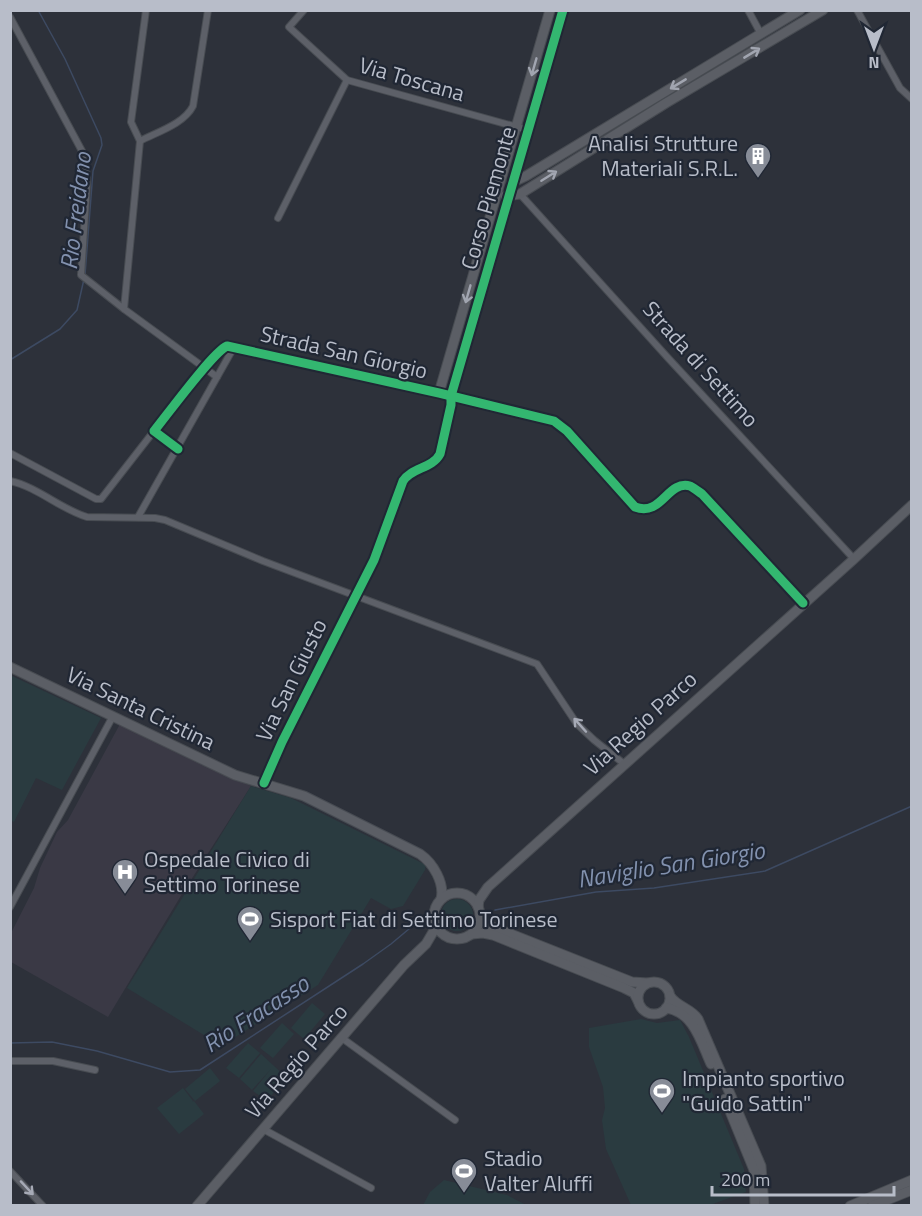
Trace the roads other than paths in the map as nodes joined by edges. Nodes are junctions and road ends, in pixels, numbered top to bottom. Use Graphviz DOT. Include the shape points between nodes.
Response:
graph roads {
  1 [pos="146,10"];
  2 [pos="208,10"];
  3 [pos="304,10"];
  4 [pos="550,10"];
  5 [pos="563,10"];
  6 [pos="748,10"];
  7 [pos="800,10"];
  8 [pos="823,10"];
  9 [pos="858,10"];
  10 [pos="10,17"];
  11 [pos="761,34"];
  12 [pos="714,62"];
  13 [pos="720,72"];
  14 [pos="347,80"];
  15 [pos="661,94"];
  16 [pos="912,99"];
  17 [pos="666,103"];
  18 [pos="516,127"];
  19 [pos="528,130"];
  20 [pos="140,141"];
  21 [pos="578,144"];
  22 [pos="585,153"];
  23 [pos="514,182"];
  24 [pos="500,186"];
  25 [pos="520,194"];
  26 [pos="496,196"];
  27 [pos="510,196"];
  28 [pos="278,218"];
  29 [pos="124,309"];
  30 [pos="458,330"];
  31 [pos="470,333"];
  32 [pos="234,347"];
  33 [pos="205,368"];
  34 [pos="217,377"];
  35 [pos="439,393"];
  36 [pos="451,396"];
  37 [pos="154,430"];
  38 [pos="178,449"];
  39 [pos="10,453"];
  40 [pos="10,481"];
  41 [pos="912,505"];
  42 [pos="138,517"];
  43 [pos="854,559"];
  44 [pos="356,595"];
  45 [pos="803,603"];
  46 [pos="10,667"];
  47 [pos="113,716"];
  48 [pos="623,764"];
  49 [pos="264,783"];
  50 [pos="441,883"];
  51 [pos="484,891"];
  52 [pos="457,893"];
  53 [pos="468,896"];
  54 [pos="441,899"];
  55 [pos="478,906"];
  56 [pos="10,907"];
  57 [pos="480,918"];
  58 [pos="436,927"];
  59 [pos="472,934"];
  60 [pos="444,936"];
  61 [pos="426,944"];
  62 [pos="648,983"];
  63 [pos="670,996"];
  64 [pos="638,1000"];
  65 [pos="666,1008"];
  66 [pos="342,1038"];
  67 [pos="10,1061"];
  68 [pos="95,1070"];
  69 [pos="455,1120"];
  70 [pos="263,1129"];
  71 [pos="10,1171"];
  72 [pos="912,1180"];
  73 [pos="372,1188"];
  74 [pos="912,1190"];
  75 [pos="43,1206"];
  76 [pos="197,1206"];
  77 [pos="755,1206"];
  78 [pos="764,1206"];
  79 [pos="850,1206"];
  80 [pos="872,1206"];
  1 -- 20 [label="street" via="131,122"];
  2 -- 20 [label="street" via="193,106 184,118"];
  3 -- 14 [label="street, Via Toscana" via="289,27"];
  4 -- 18 [label="street, Corso Piemonte, one-way"];
  5 -- 19 [label="street, Corso Piemonte"];
  6 -- 11 [label="street"];
  7 -- 11 [label="street"];
  13 -- 8 [label="street, one-way"];
  9 -- 16 [label="street" via="900,88"];
  10 -- 29 [label="street" via="82,151 87,185 81,275"];
  11 -- 12 [label="street"];
  12 -- 13 [label="street"];
  12 -- 15 [label="street, one-way"];
  13 -- 17 [label="street"];
  14 -- 18 [label="street, Via Toscana"];
  14 -- 28 [label="street"];
  15 -- 17 [label="street"];
  15 -- 21 [label="street"];
  17 -- 22 [label="street"];
  18 -- 19 [label="street, Via Toscana"];
  18 -- 24 [label="street, Corso Piemonte"];
  19 -- 23 [label="street, Corso Piemonte"];
  20 -- 29 [label="street"];
  21 -- 22 [label="street"];
  21 -- 23 [label="street"];
  25 -- 22 [label="street, one-way"];
  23 -- 24 [label="street"];
  23 -- 27 [label="street, Corso Piemonte"];
  24 -- 26 [label="street, Corso Piemonte"];
  25 -- 27 [label="street"];
  25 -- 43 [label="street, Strada di Settimo"];
  26 -- 27 [label="street"];
  26 -- 30 [label="street, Corso Piemonte, one-way"];
  27 -- 31 [label="street, Corso Piemonte"];
  29 -- 33 [label="street"];
  30 -- 31 [label="street"];
  30 -- 35 [label="street, Corso Piemonte"];
  31 -- 36 [label="street, Corso Piemonte"];
  32 -- 33 [label="street" via="223,348"];
  32 -- 34 [label="street"];
  32 -- 35 [label="street, Strada San Giorgio"];
  33 -- 34 [label="street"];
  33 -- 37 [label="street"];
  34 -- 38 [label="street"];
  35 -- 36 [label="street, Strada San Giorgio"];
  36 -- 44 [label="street, Via San Giusto" via="439,458 404,479 374,560"];
  36 -- 45 [label="street, Strada San Giorgio" via="554,421 635,507 653,508 677,487 689,486 702,494"];
  37 -- 38 [label="street"];
  37 -- 39 [label="street" via="101,499"];
  38 -- 42 [label="street"];
  40 -- 42 [label="street" via="76,514"];
  41 -- 43 [label="street"];
  42 -- 44 [label="street" via="165,520"];
  43 -- 45 [label="street"];
  48 -- 44 [label="street, one-way" via="577,724 537,664"];
  44 -- 49 [label="street, Via San Giusto"];
  45 -- 48 [label="street, Via Regio Parco"];
  46 -- 47 [label="street, Via Santa Cristina"];
  47 -- 49 [label="street, Via Santa Cristina" via="235,774"];
  47 -- 56 [label="street"];
  48 -- 51 [label="street, Via Regio Parco"];
  49 -- 50 [label="street, Via Santa Cristina" via="304,796 420,854 432,865"];
  50 -- 52 [label="street, Via Santa Cristina"];
  50 -- 54 [label="street"];
  51 -- 53 [label="street, Via Regio Parco"];
  51 -- 55 [label="street, Via Regio Parco"];
  52 -- 53 [label="street"];
  52 -- 54 [label="street"];
  53 -- 55 [label="street"];
  54 -- 58 [label="street" via="434,912"];
  55 -- 57 [label="street"];
  57 -- 59 [label="street"];
  57 -- 62 [label="street" via="488,925 632,982"];
  58 -- 60 [label="street"];
  58 -- 61 [label="street, Via Regio Parco"];
  59 -- 60 [label="street" via="459,939"];
  59 -- 64 [label="street" via="493,935 624,988"];
  60 -- 61 [label="street, Via Regio Parco"];
  61 -- 66 [label="street, Via Regio Parco"];
  62 -- 63 [label="street" via="664,984"];
  62 -- 64 [label="street" via="640,990"];
  63 -- 65 [label="street"];
  63 -- 78 [label="street" via="698,1019 761,1166"];
  64 -- 65 [label="street" via="643,1010 652,1014"];
  65 -- 77 [label="street" via="687,1017 705,1050 753,1166"];
  66 -- 69 [label="street"];
  66 -- 70 [label="street, Via Regio Parco"];
  67 -- 68 [label="street" via="52,1061"];
  70 -- 73 [label="street"];
  70 -- 76 [label="street, Via Regio Parco"];
  71 -- 75 [label="street, one-way"];
  72 -- 79 [label="street"];
  74 -- 80 [label="street"];
}
